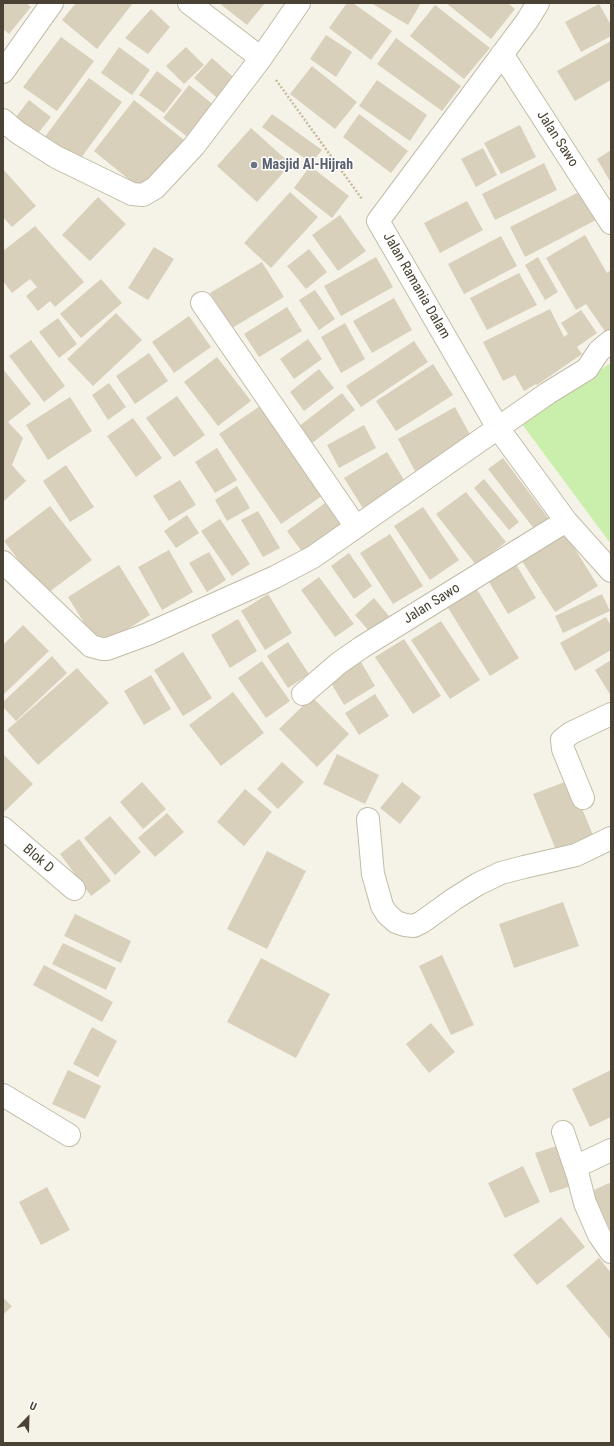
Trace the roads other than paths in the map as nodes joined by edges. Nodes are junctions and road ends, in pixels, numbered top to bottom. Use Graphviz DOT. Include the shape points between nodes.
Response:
graph roads {
  1 [pos="52,3"];
  2 [pos="189,3"];
  3 [pos="299,3"];
  4 [pos="538,3"];
  5 [pos="502,54"];
  6 [pos="261,58"];
  7 [pos="3,72"];
  8 [pos="3,120"];
  9 [pos="611,223"];
  10 [pos="202,303"];
  11 [pos="611,342"];
  12 [pos="498,428"];
  13 [pos="566,521"];
  14 [pos="356,527"];
  15 [pos="3,562"];
  16 [pos="611,571"];
  17 [pos="303,694"];
  18 [pos="611,714"];
  19 [pos="583,798"];
  20 [pos="368,819"];
  21 [pos="3,828"];
  22 [pos="611,838"];
  23 [pos="74,889"];
  24 [pos="3,1094"];
  25 [pos="563,1132"];
  26 [pos="69,1135"];
  27 [pos="611,1150"];
  28 [pos="575,1167"];
  29 [pos="611,1252"];
  1 -- 7 [label="street"];
  2 -- 6 [label="street"];
  3 -- 6 [label="street"];
  4 -- 5 [label="street, Jalan Ramania Dalam"];
  5 -- 9 [label="street, Jalan Sawo"];
  5 -- 12 [label="street, Jalan Ramania Dalam" via="378,220"];
  6 -- 8 [label="street" via="194,146 155,188 138,196 56,157"];
  10 -- 14 [label="street"];
  11 -- 12 [label="street" via="599,351 587,369"];
  12 -- 13 [label="street, Jalan Ramania Dalam"];
  12 -- 14 [label="street"];
  13 -- 16 [label="street, Jalan Ramania Dalam"];
  13 -- 17 [label="street, Jalan Sawo" via="362,647"];
  14 -- 15 [label="street" via="313,557 275,577 148,634 108,649 91,646"];
  18 -- 19 [label="street" via="562,740 563,749"];
  20 -- 22 [label="street" via="373,874 380,900 387,914 396,922 414,926 478,884 501,873 576,855"];
  21 -- 23 [label="street, Blok D"];
  24 -- 26 [label="street"];
  25 -- 28 [label="street"];
  27 -- 28 [label="street"];
  28 -- 29 [label="street" via="585,1203 599,1235"];
}
